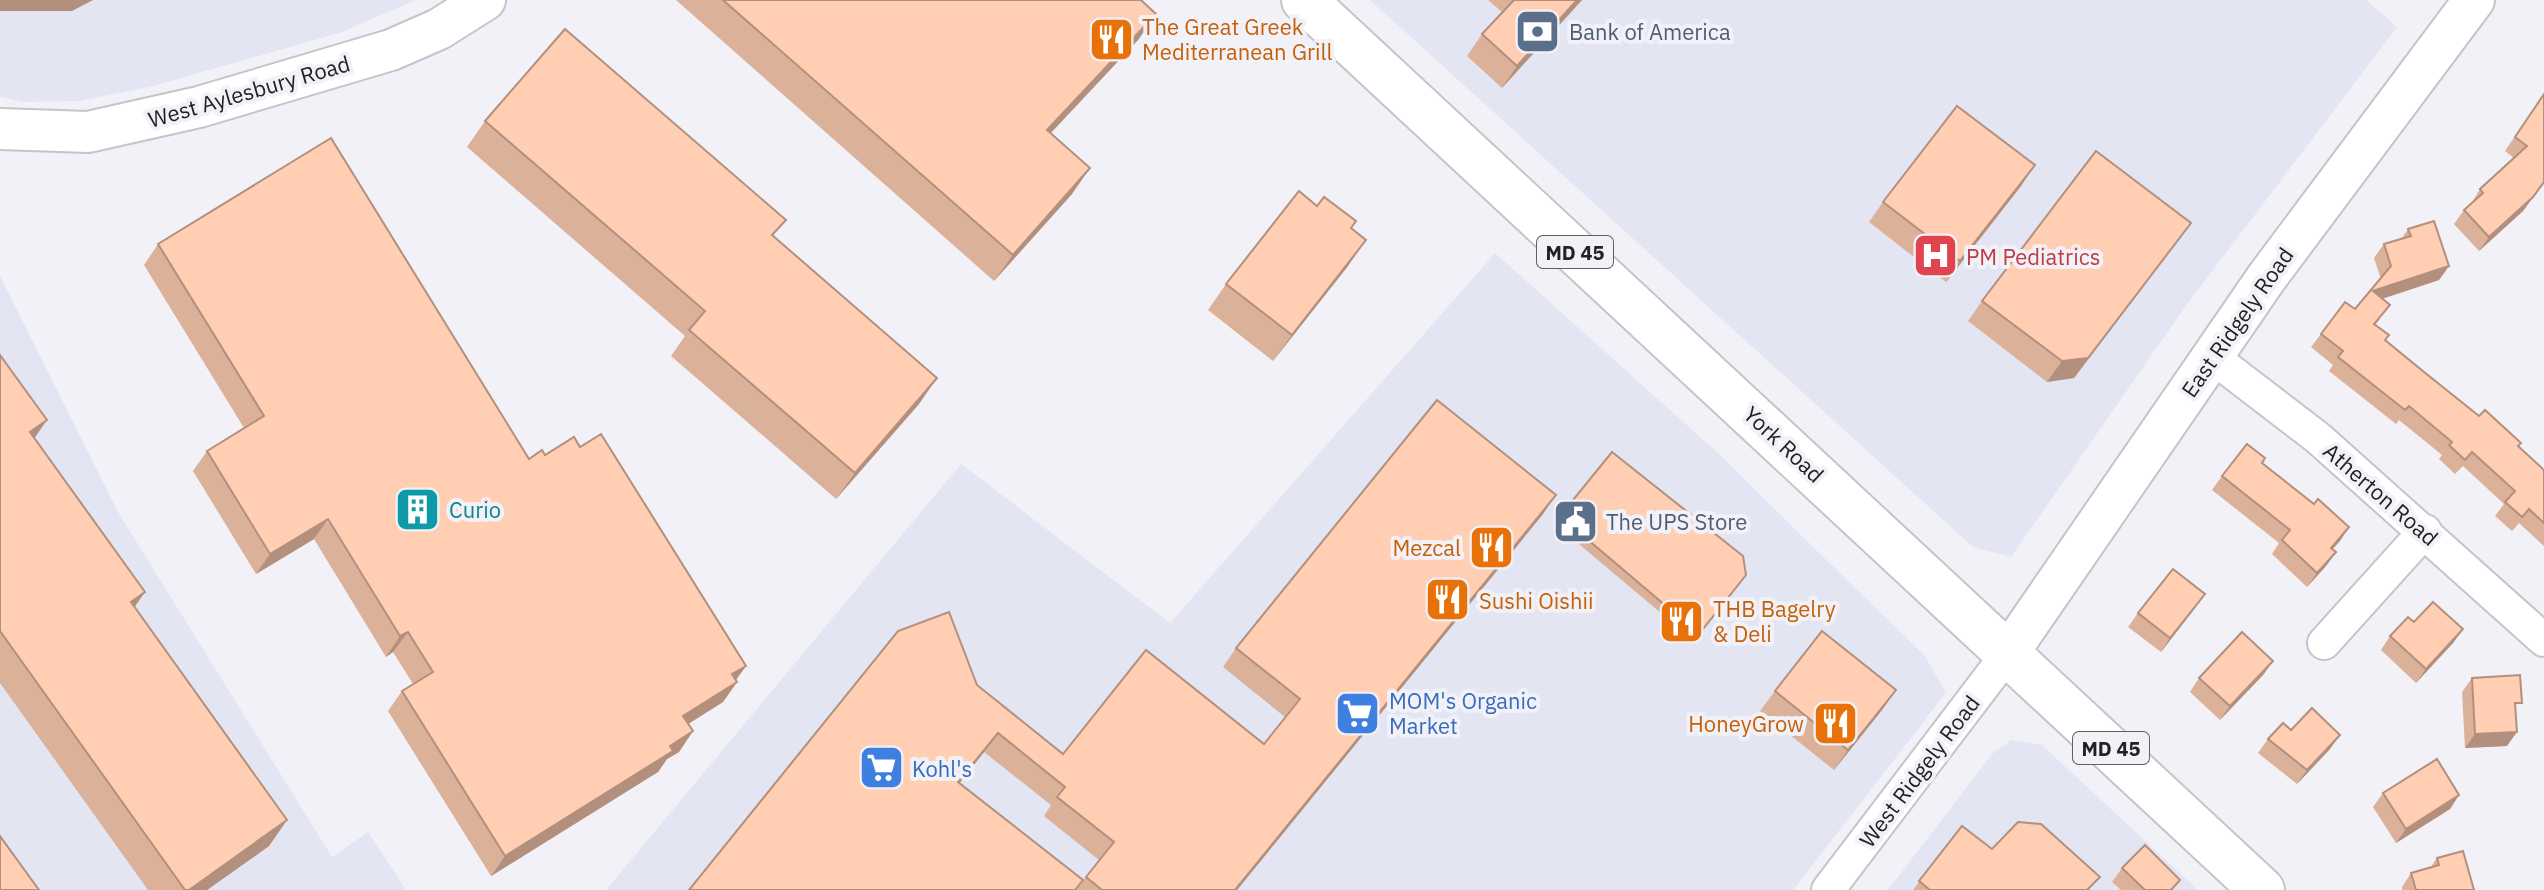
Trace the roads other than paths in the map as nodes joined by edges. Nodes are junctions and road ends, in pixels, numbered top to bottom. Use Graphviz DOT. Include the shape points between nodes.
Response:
graph roads {
  1 [pos="485,0"];
  2 [pos="1304,0"];
  3 [pos="2474,0"];
  4 [pos="0,129"];
  5 [pos="2211,356"];
  6 [pos="2425,531"];
  7 [pos="2544,640"];
  8 [pos="2324,643"];
  9 [pos="2009,652"];
  10 [pos="1828,890"];
  11 [pos="2262,890"];
  1 -- 4 [label="street, West Aylesbury Road" via="439,29 391,50 199,107 88,132"];
  2 -- 9 [label="main road, York Road / MD 45"];
  3 -- 5 [label="street, East Ridgely Road"];
  5 -- 6 [label="street, Atherton Road" via="2318,438"];
  5 -- 9 [label="street, East Ridgely Road"];
  6 -- 7 [label="street, Atherton Road"];
  6 -- 8 [label="street"];
  9 -- 10 [label="street, West Ridgely Road"];
  9 -- 11 [label="main road, York Road / MD 45"];
}
